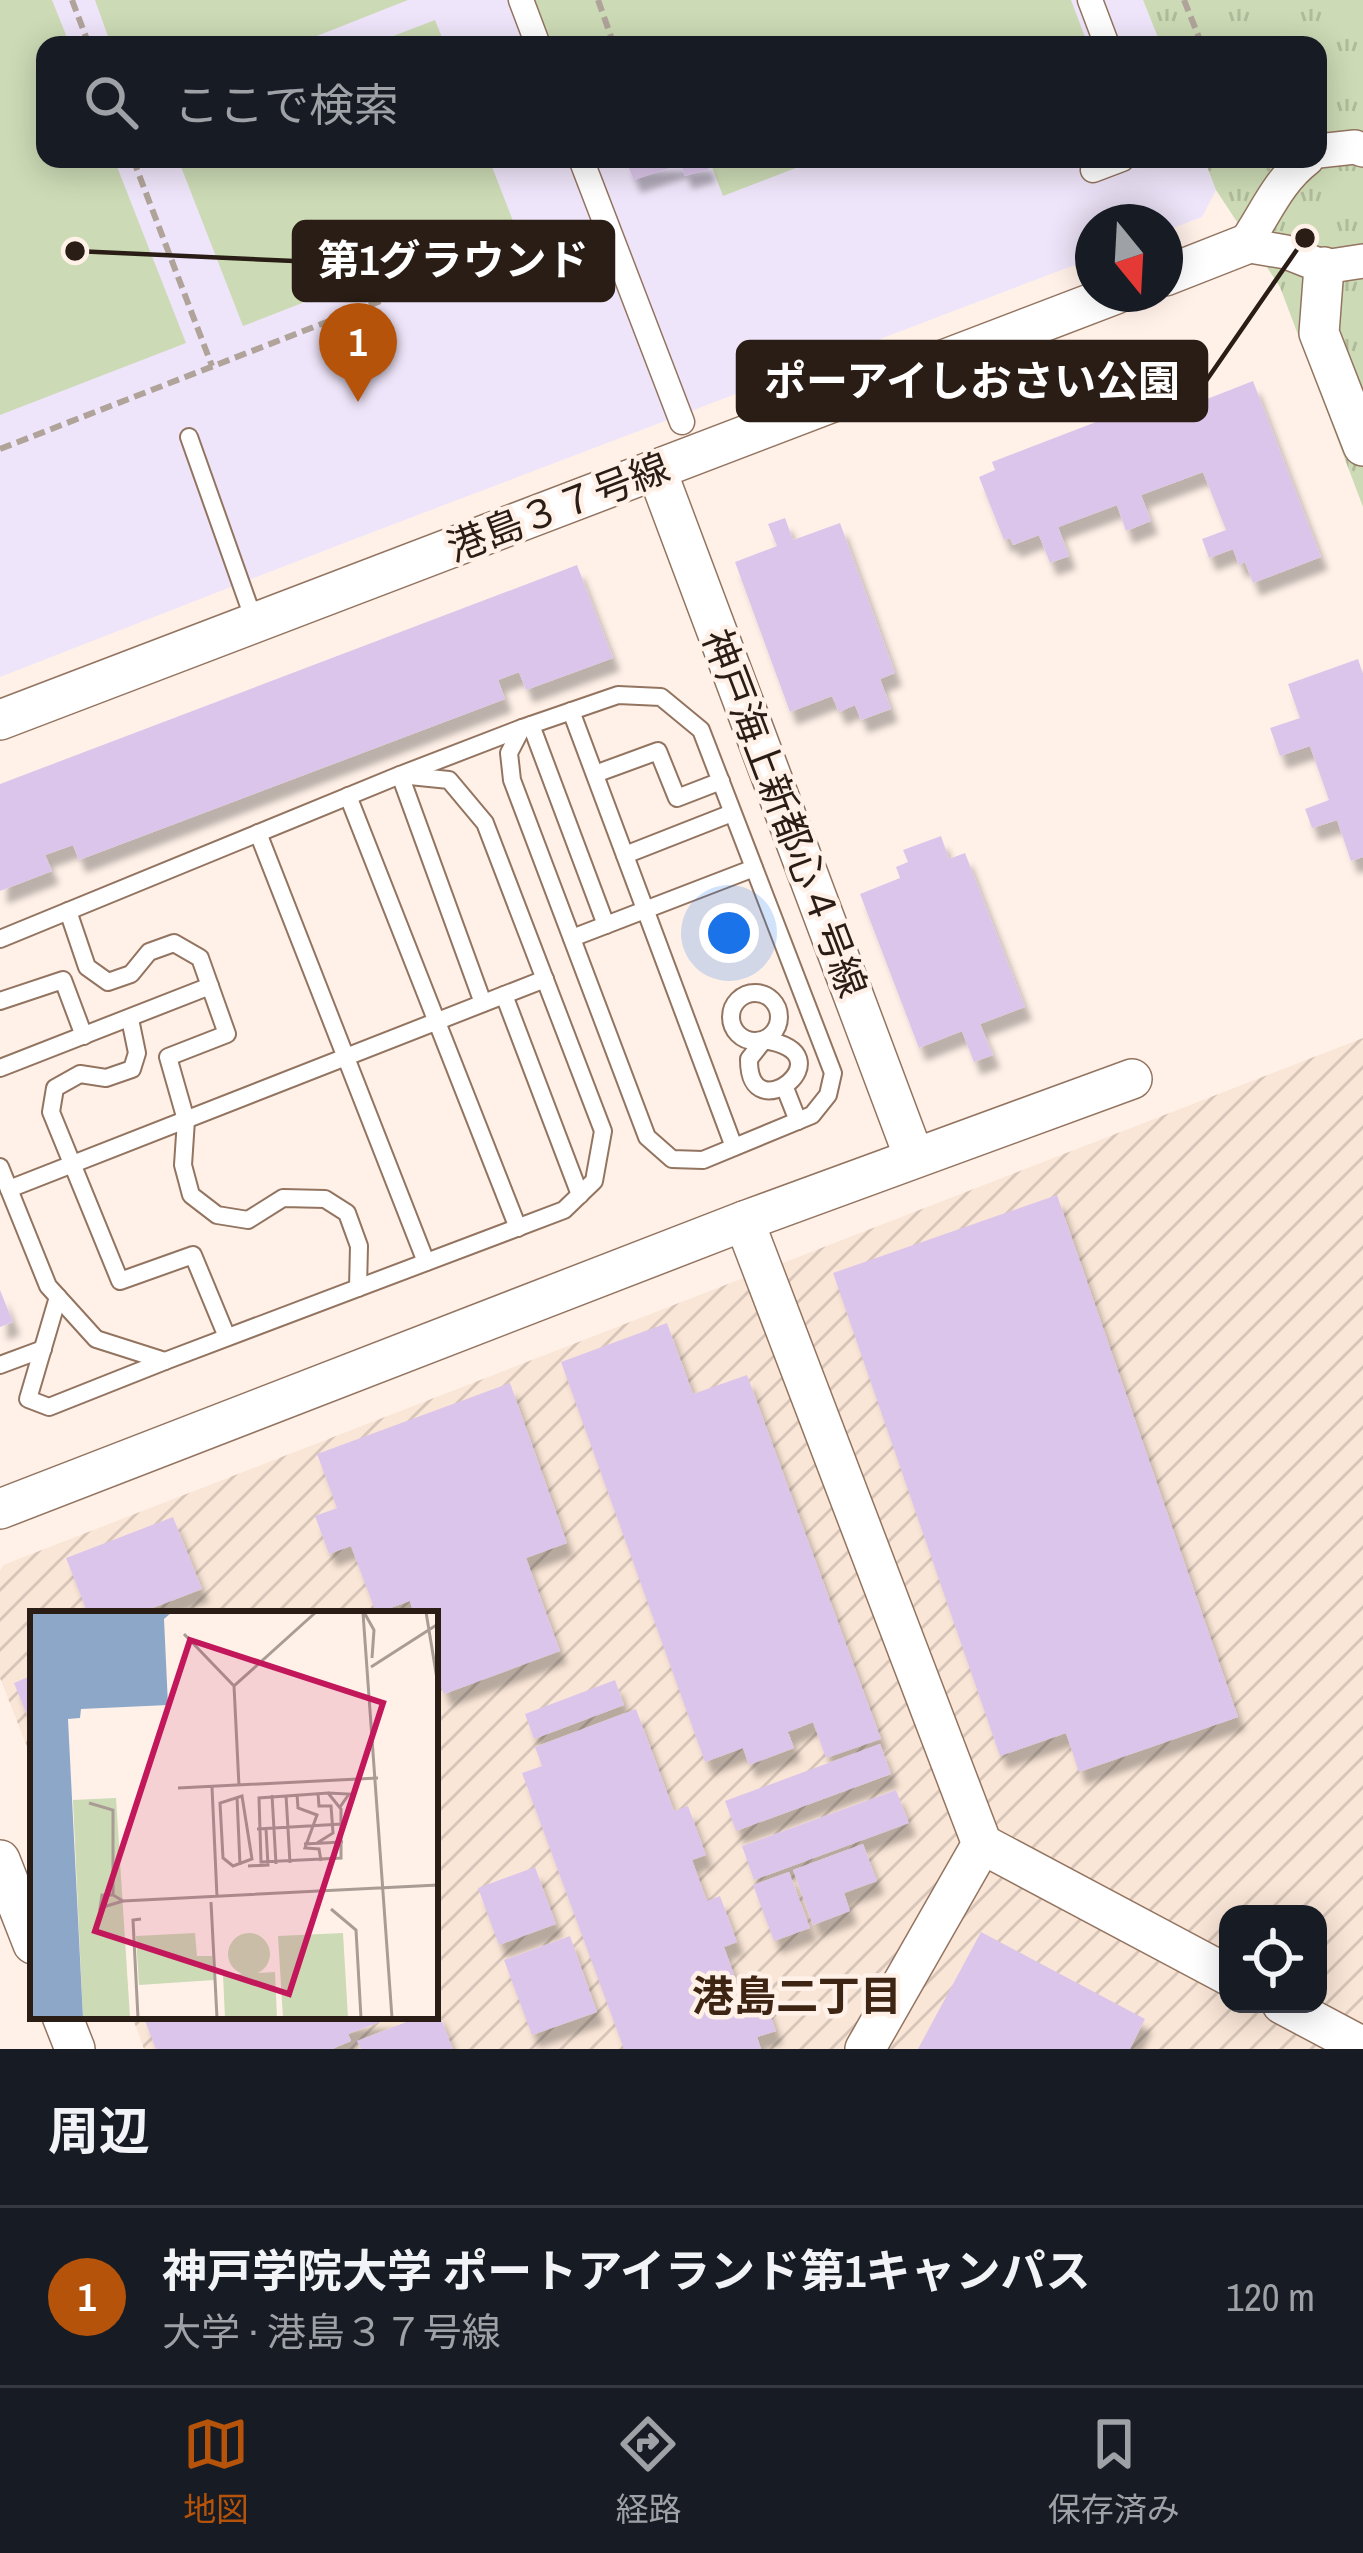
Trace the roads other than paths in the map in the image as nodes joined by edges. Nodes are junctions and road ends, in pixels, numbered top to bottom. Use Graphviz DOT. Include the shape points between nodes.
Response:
graph roads {
  1 [pos="521,0"];
  2 [pos="1090,0"];
  3 [pos="535,36"];
  4 [pos="1104,36"];
  5 [pos="1327,150"];
  6 [pos="1363,150"];
  7 [pos="584,168"];
  8 [pos="1098,168"];
  9 [pos="1295,168"];
  10 [pos="1093,170"];
  11 [pos="1244,245"];
  12 [pos="1344,264"];
  13 [pos="1183,268"];
  14 [pos="1075,310"];
  15 [pos="682,422"];
  16 [pos="189,437"];
  17 [pos="1363,446"];
  18 [pos="656,469"];
  19 [pos="256,623"];
  20 [pos="572,711"];
  21 [pos="0,720"];
  22 [pos="526,727"];
  23 [pos="595,774"];
  24 [pos="400,775"];
  25 [pos="721,781"];
  26 [pos="349,796"];
  27 [pos="732,813"];
  28 [pos="258,832"];
  29 [pos="625,855"];
  30 [pos="754,868"];
  31 [pos="645,909"];
  32 [pos="68,911"];
  33 [pos="606,925"];
  34 [pos="572,938"];
  35 [pos="0,939"];
  36 [pos="545,979"];
  37 [pos="210,986"];
  38 [pos="504,995"];
  39 [pos="0,1001"];
  40 [pos="483,1004"];
  41 [pos="130,1019"];
  42 [pos="437,1022"];
  43 [pos="84,1036"];
  44 [pos="346,1057"];
  45 [pos="0,1067"];
  46 [pos="1132,1078"];
  47 [pos="785,1088"];
  48 [pos="186,1120"];
  49 [pos="798,1121"];
  50 [pos="734,1147"];
  51 [pos="914,1157"];
  52 [pos="71,1165"];
  53 [pos="0,1166"];
  54 [pos="9,1189"];
  55 [pos="580,1195"];
  56 [pos="744,1221"];
  57 [pos="518,1228"];
  58 [pos="426,1262"];
  59 [pos="358,1288"];
  60 [pos="58,1298"];
  61 [pos="227,1337"];
  62 [pos="43,1349"];
  63 [pos="165,1361"];
  64 [pos="0,1365"];
  65 [pos="0,1509"];
  66 [pos="982,1844"];
  67 [pos="0,1860"];
  68 [pos="30,1935"];
  69 [pos="1219,1970"];
  70 [pos="1299,2013"];
  71 [pos="63,2019"];
  72 [pos="1363,2047"];
  73 [pos="75,2049"];
  74 [pos="866,2049"];
  1 -- 3 [label="street"];
  2 -- 4 [label="street"];
  5 -- 6 [label="street"];
  7 -- 15 [label="street"];
  8 -- 10 [label="street"];
  9 -- 11 [label="street"];
  11 -- 12 [label="street"];
  11 -- 13 [label="street"];
  12 -- 17 [label="street" via="1319,333"];
  14 -- 18 [label="street, 港島３７号線"];
  16 -- 19 [label="lane"];
  18 -- 19 [label="street, 港島３７号線"];
  18 -- 51 [label="street, 神戸海上新都心４号線"];
  19 -- 21 [label="street, 港島３７号線"];
  20 -- 22 [label="lane"];
  20 -- 23 [label="lane"];
  20 -- 25 [label="lane" via="618,694 662,697 701,730"];
  22 -- 24 [label="lane"];
  22 -- 33 [label="lane"];
  22 -- 34 [label="lane" via="508,752 512,780"];
  23 -- 25 [label="lane" via="658,751 676,798"];
  23 -- 29 [label="lane"];
  24 -- 26 [label="lane"];
  24 -- 36 [label="lane" via="449,780 485,823"];
  24 -- 40 [label="lane"];
  25 -- 27 [label="lane"];
  26 -- 28 [label="lane"];
  26 -- 42 [label="lane"];
  27 -- 29 [label="lane"];
  27 -- 30 [label="lane"];
  28 -- 32 [label="lane"];
  28 -- 44 [label="lane"];
  29 -- 31 [label="lane"];
  30 -- 31 [label="lane"];
  30 -- 49 [label="lane" via="833,1072 828,1095"];
  31 -- 33 [label="lane"];
  31 -- 50 [label="lane"];
  32 -- 35 [label="lane"];
  32 -- 37 [label="lane" via="87,967 108,982 174,944 200,958"];
  33 -- 34 [label="lane"];
  34 -- 50 [label="lane" via="647,1137 672,1159 703,1160"];
  36 -- 38 [label="lane"];
  36 -- 55 [label="lane" via="603,1132 594,1181"];
  37 -- 41 [label="lane"];
  37 -- 48 [label="lane" via="227,1034 168,1058"];
  38 -- 40 [label="lane"];
  38 -- 55 [label="lane"];
  39 -- 43 [label="lane" via="63,980"];
  40 -- 42 [label="lane"];
  41 -- 43 [label="lane"];
  41 -- 52 [label="lane" via="132,1069 106,1078 80,1074 55,1088 51,1112"];
  42 -- 44 [label="lane"];
  42 -- 57 [label="lane"];
  43 -- 45 [label="lane"];
  44 -- 48 [label="lane"];
  44 -- 58 [label="lane"];
  46 -- 51 [label="street"];
  47 -- 47 [label="lane" via="769,1090 750,1076 749,1059 764,1040 794,1052 798,1068"];
  47 -- 49 [label="lane"];
  48 -- 52 [label="lane"];
  48 -- 59 [label="lane" via="191,1195 217,1215 248,1220 283,1198 325,1199 347,1214 359,1246"];
  49 -- 50 [label="lane"];
  51 -- 56 [label="street"];
  52 -- 54 [label="lane"];
  52 -- 61 [label="lane" via="120,1282 193,1255"];
  53 -- 54 [label="lane"];
  54 -- 60 [label="lane"];
  55 -- 57 [label="lane"];
  56 -- 65 [label="street"];
  56 -- 66 [label="street"];
  57 -- 58 [label="lane"];
  58 -- 59 [label="lane"];
  59 -- 61 [label="lane"];
  60 -- 62 [label="lane"];
  60 -- 63 [label="lane" via="96,1339"];
  61 -- 63 [label="lane"];
  62 -- 63 [label="lane" via="28,1399 49,1407"];
  62 -- 64 [label="lane"];
  66 -- 69 [label="street"];
  66 -- 74 [label="street"];
  67 -- 68 [label="street"];
  70 -- 72 [label="street"];
  71 -- 73 [label="street"];
}
